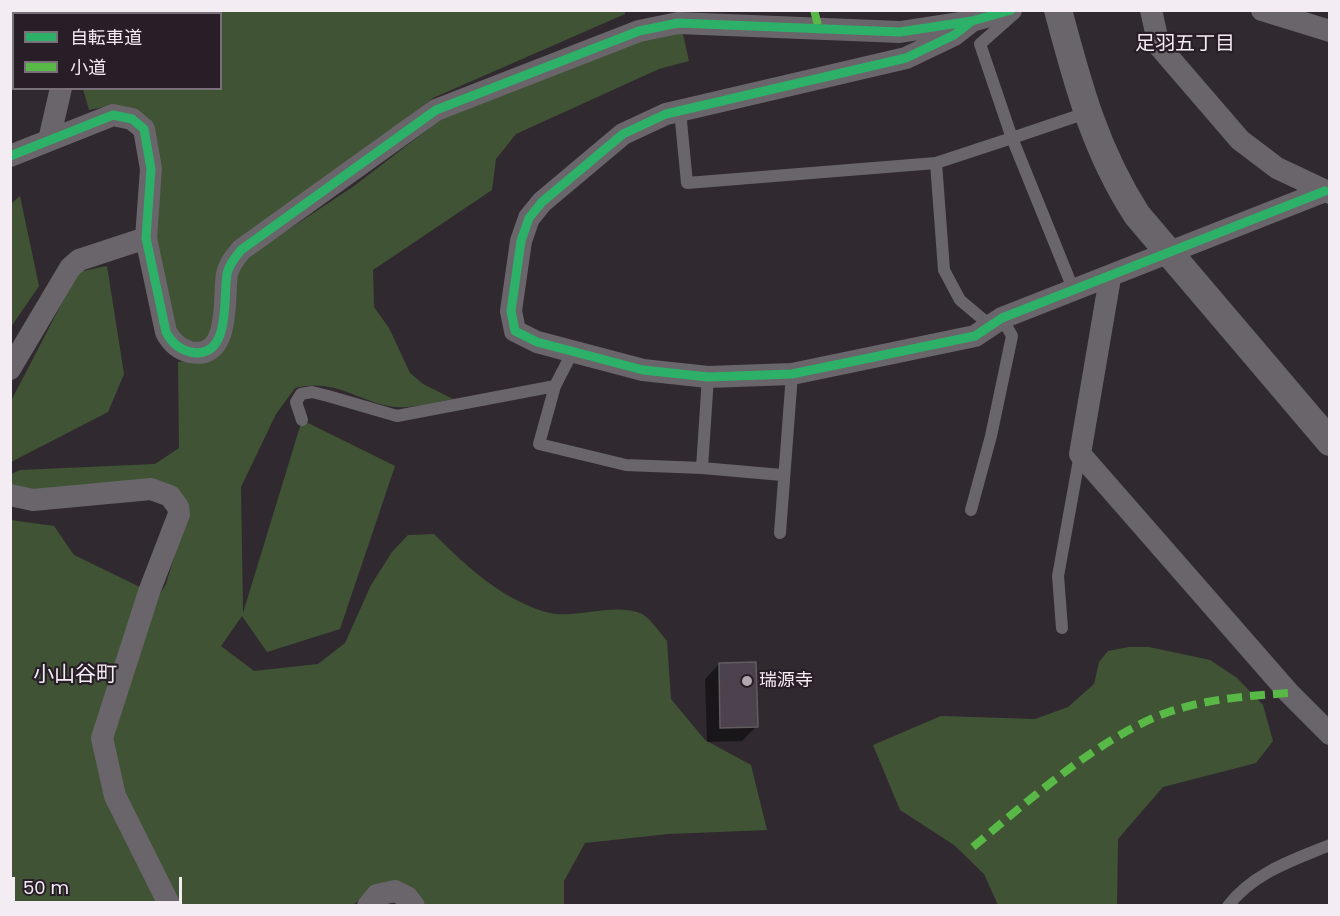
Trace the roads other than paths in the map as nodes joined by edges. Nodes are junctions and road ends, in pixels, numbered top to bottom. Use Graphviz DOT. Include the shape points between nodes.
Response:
graph roads {
  1 [pos="1011,10"];
  2 [pos="1018,10"];
  3 [pos="1058,10"];
  4 [pos="1151,10"];
  5 [pos="1262,10"];
  6 [pos="972,21"];
  7 [pos="1329,31"];
  8 [pos="61,90"];
  9 [pos="680,111"];
  10 [pos="1086,113"];
  11 [pos="1012,138"];
  12 [pos="49,140"];
  13 [pos="10,156"];
  14 [pos="936,163"];
  15 [pos="1327,192"];
  16 [pos="146,238"];
  17 [pos="1169,254"];
  18 [pos="1110,278"];
  19 [pos="1074,291"];
  20 [pos="997,323"];
  21 [pos="573,351"];
  22 [pos="10,369"];
  23 [pos="792,374"];
  24 [pos="708,377"];
  25 [pos="555,386"];
  26 [pos="302,420"];
  27 [pos="1327,434"];
  28 [pos="1080,454"];
  29 [pos="702,468"];
  30 [pos="782,475"];
  31 [pos="10,495"];
  32 [pos="971,510"];
  33 [pos="780,533"];
  34 [pos="1062,628"];
  35 [pos="1329,734"];
  36 [pos="1329,844"];
  37 [pos="170,906"];
  38 [pos="368,906"];
  39 [pos="414,906"];
  40 [pos="1228,906"];
  1 -- 6 [label="street"];
  2 -- 11 [label="lane" via="980,44"];
  3 -- 10 [label="street"];
  4 -- 15 [label="street" via="1160,46 1240,140 1277,168"];
  5 -- 7 [label="street"];
  6 -- 9 [label="street" via="954,35 906,58"];
  6 -- 16 [label="street" via="900,32 678,23 639,30 436,110 241,250 227,273 222,332 209,349 199,352 178,347 166,332"];
  8 -- 12 [label="street"];
  9 -- 14 [label="lane" via="687,183"];
  9 -- 21 [label="street" via="650,119 623,134 543,202 527,222 521,241 512,326 537,342"];
  10 -- 11 [label="lane"];
  10 -- 17 [label="street" via="1116,182"];
  11 -- 14 [label="lane"];
  11 -- 19 [label="lane"];
  12 -- 13 [label="street"];
  12 -- 16 [label="street" via="113,116 132,119 144,129 151,170"];
  14 -- 20 [label="lane" via="944,270 960,300"];
  15 -- 17 [label="street"];
  16 -- 22 [label="street" via="79,260 70,268"];
  17 -- 18 [label="street"];
  17 -- 27 [label="street"];
  18 -- 19 [label="street"];
  18 -- 28 [label="street"];
  19 -- 20 [label="street"];
  20 -- 23 [label="street" via="975,336"];
  20 -- 32 [label="lane" via="1012,336"];
  21 -- 24 [label="street" via="643,370"];
  21 -- 25 [label="lane"];
  23 -- 24 [label="street"];
  23 -- 30 [label="lane"];
  24 -- 29 [label="lane"];
  25 -- 26 [label="lane" via="397,416 312,392 301,394 296,402"];
  25 -- 29 [label="lane" via="539,444 626,465"];
  28 -- 34 [label="lane" via="1058,576"];
  28 -- 35 [label="street"];
  29 -- 30 [label="lane"];
  30 -- 33 [label="lane"];
  31 -- 37 [label="street" via="33,500 151,489 170,496 178,507 179,514 149,592 102,738 115,796"];
  36 -- 40 [label="lane" via="1275,868 1238,893"];
  38 -- 39 [label="street" via="377,895 395,891"];
}
